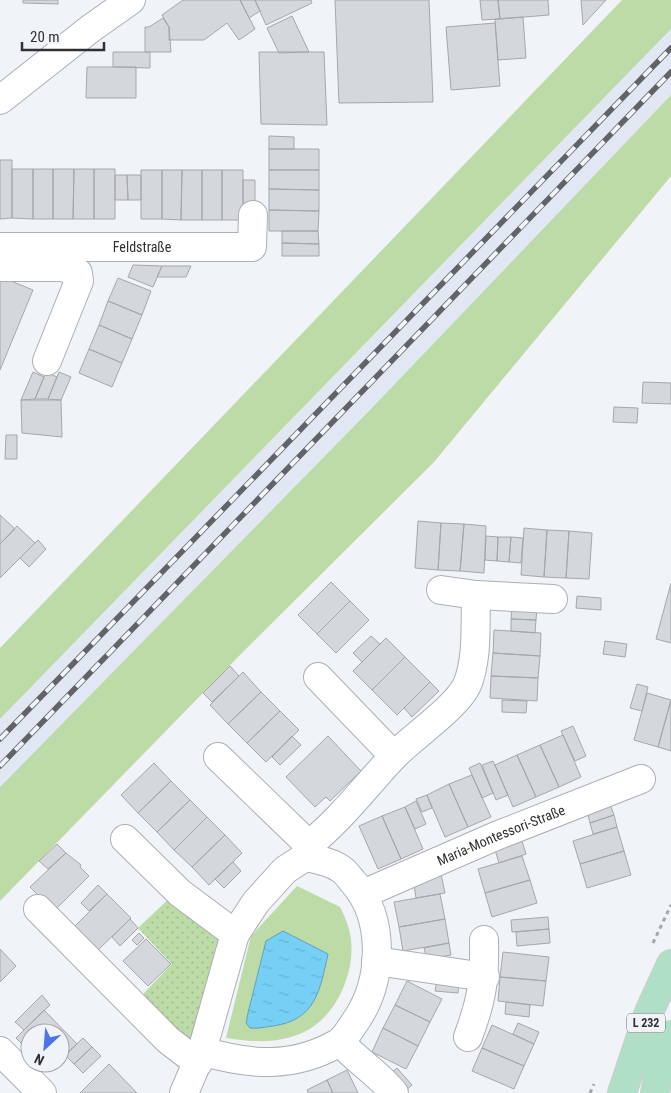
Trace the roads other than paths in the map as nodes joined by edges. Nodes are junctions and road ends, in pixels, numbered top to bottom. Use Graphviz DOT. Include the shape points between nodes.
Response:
graph roads {
  1 [pos="132,0"];
  2 [pos="0,100"];
  3 [pos="253,215"];
  4 [pos="0,247"];
  5 [pos="0,267"];
  6 [pos="47,361"];
  7 [pos="441,590"];
  8 [pos="476,595"];
  9 [pos="553,599"];
  10 [pos="318,677"];
  11 [pos="218,756"];
  12 [pos="394,756"];
  13 [pos="641,780"];
  14 [pos="125,839"];
  15 [pos="307,851"];
  16 [pos="363,894"];
  17 [pos="38,909"];
  18 [pos="235,934"];
  19 [pos="484,940"];
  20 [pos="376,961"];
  21 [pos="671,964"];
  22 [pos="485,977"];
  23 [pos="671,1035"];
  24 [pos="468,1037"];
  25 [pos="340,1042"];
  26 [pos="200,1057"];
  27 [pos="5,1065"];
  28 [pos="42,1093"];
  29 [pos="184,1093"];
  30 [pos="394,1093"];
  31 [pos="622,1093"];
  32 [pos="655,1093"];
  1 -- 2 [label="street"];
  3 -- 4 [label="street, Feldstraße" via="252,247"];
  5 -- 6 [label="street" via="64,267 78,272 79,282"];
  7 -- 8 [label="street"];
  8 -- 9 [label="street"];
  8 -- 12 [label="street" via="472,663 465,688 437,719"];
  10 -- 12 [label="street"];
  11 -- 15 [label="street"];
  12 -- 15 [label="street"];
  13 -- 16 [label="street, Maria-Montessori-Straße" via="496,836"];
  14 -- 18 [label="street" via="180,893"];
  15 -- 16 [label="street" via="342,869"];
  15 -- 18 [label="street" via="256,902"];
  16 -- 20 [label="street" via="373,916"];
  17 -- 26 [label="street" via="168,1040"];
  18 -- 26 [label="street"];
  19 -- 22 [label="street"];
  20 -- 22 [label="street"];
  20 -- 25 [label="street" via="364,1009"];
  21 -- 31 [label="main road, L 232" via="649,1012"];
  22 -- 24 [label="street"];
  23 -- 32 [label="main road, L 232"];
  25 -- 26 [label="street" via="305,1057 277,1063"];
  25 -- 30 [label="street" via="357,1060 380,1075"];
  26 -- 29 [label="street"];
  27 -- 28 [label="street"];
}
